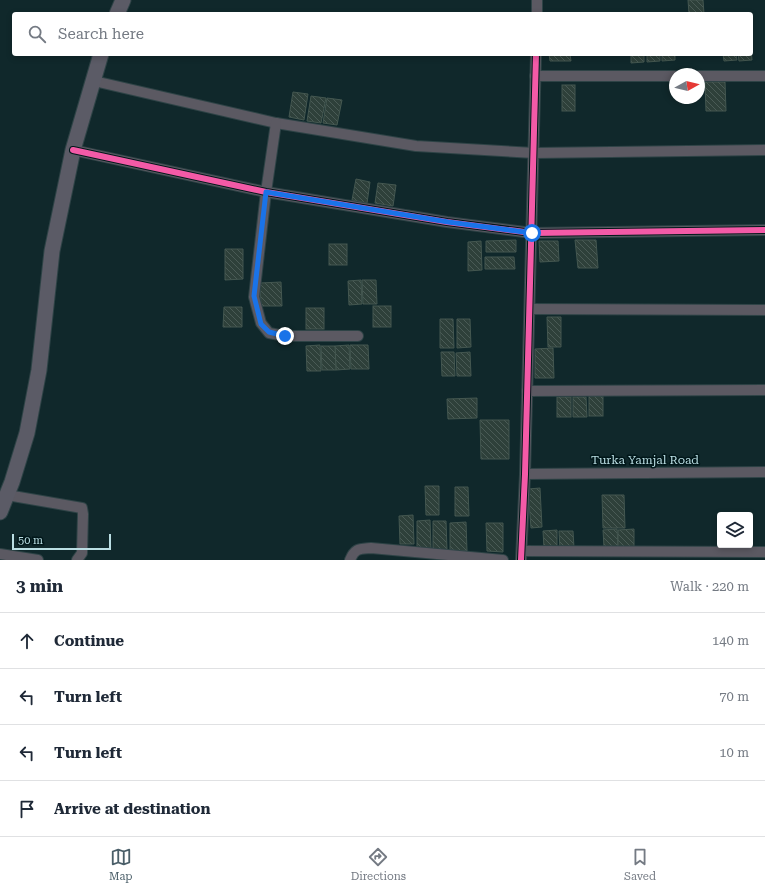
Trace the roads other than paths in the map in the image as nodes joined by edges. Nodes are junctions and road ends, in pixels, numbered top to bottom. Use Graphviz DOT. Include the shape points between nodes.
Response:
graph roads {
  1 [pos="123,0"];
  2 [pos="537,0"];
  3 [pos="118,12"];
  4 [pos="537,12"];
  5 [pos="100,56"];
  6 [pos="536,56"];
  7 [pos="535,76"];
  8 [pos="669,76"];
  9 [pos="705,76"];
  10 [pos="765,76"];
  11 [pos="94,81"];
  12 [pos="276,123"];
  13 [pos="73,150"];
  14 [pos="765,150"];
  15 [pos="534,153"];
  16 [pos="266,192"];
  17 [pos="765,230"];
  18 [pos="532,233"];
  19 [pos="530,309"];
  20 [pos="765,310"];
  21 [pos="358,336"];
  22 [pos="765,390"];
  23 [pos="527,391"];
  24 [pos="765,472"];
  25 [pos="525,474"];
  26 [pos="7,495"];
  27 [pos="0,512"];
  28 [pos="765,552"];
  29 [pos="0,554"];
  30 [pos="522,556"];
  31 [pos="38,560"];
  32 [pos="77,560"];
  33 [pos="350,560"];
  34 [pos="503,560"];
  1 -- 3 [label="main road"];
  2 -- 4 [label="street"];
  5 -- 11 [label="main road"];
  6 -- 7 [label="street"];
  7 -- 8 [label="street"];
  7 -- 15 [label="street"];
  9 -- 10 [label="street"];
  11 -- 12 [label="street"];
  11 -- 13 [label="main road"];
  12 -- 15 [label="street" via="416,146"];
  12 -- 16 [label="street"];
  13 -- 16 [label="street"];
  13 -- 26 [label="main road" via="52,251 39,370 27,433"];
  14 -- 15 [label="street"];
  15 -- 18 [label="street"];
  16 -- 18 [label="street"];
  16 -- 21 [label="street" via="254,296 261,324 269,332 285,336"];
  17 -- 18 [label="street"];
  18 -- 19 [label="street"];
  19 -- 20 [label="street"];
  19 -- 23 [label="street"];
  22 -- 23 [label="street"];
  23 -- 25 [label="street"];
  24 -- 25 [label="street, Turka Yamjal Road"];
  25 -- 30 [label="street"];
  26 -- 27 [label="main road"];
  26 -- 32 [label="street" via="82,508 82,553"];
  28 -- 30 [label="street"];
  29 -- 31 [label="street"];
  33 -- 34 [label="street" via="353,552 371,548"];
}
